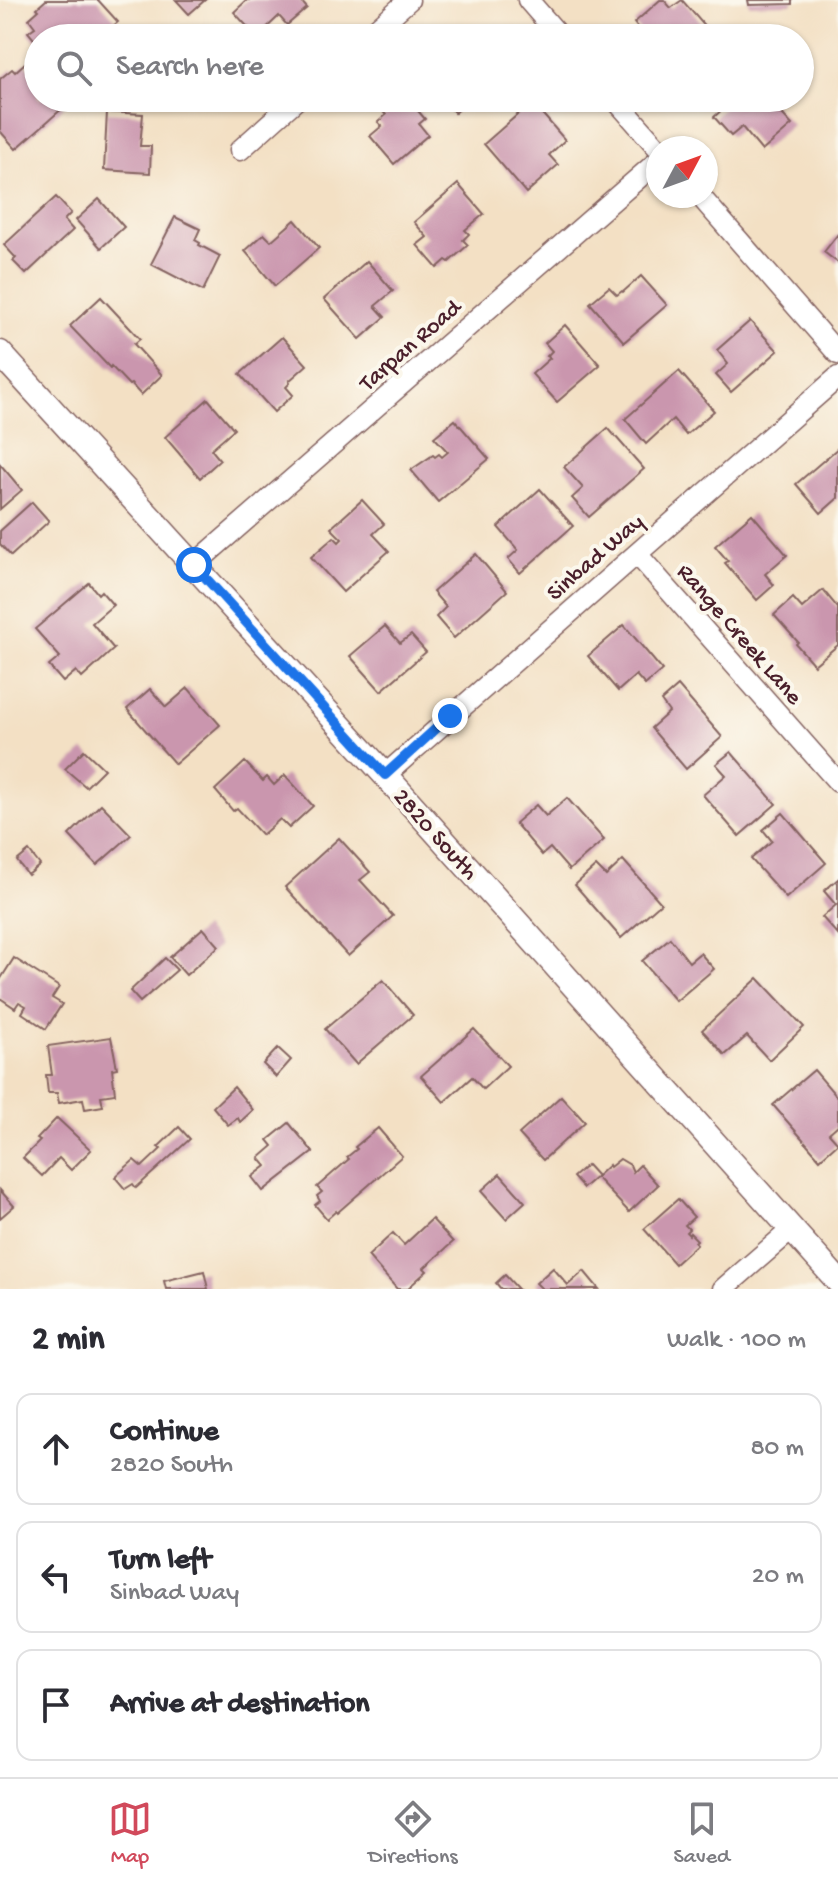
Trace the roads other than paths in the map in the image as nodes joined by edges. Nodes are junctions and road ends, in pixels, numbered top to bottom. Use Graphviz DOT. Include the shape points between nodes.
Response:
graph roads {
  1 [pos="409,0"];
  2 [pos="528,0"];
  3 [pos="382,24"];
  4 [pos="549,24"];
  5 [pos="282,112"];
  6 [pos="626,112"];
  7 [pos="647,136"];
  8 [pos="240,150"];
  9 [pos="646,171"];
  10 [pos="710,208"];
  11 [pos="0,353"];
  12 [pos="838,354"];
  13 [pos="838,377"];
  14 [pos="637,554"];
  15 [pos="194,565"];
  16 [pos="385,775"];
  17 [pos="838,782"];
  18 [pos="791,1230"];
  19 [pos="838,1281"];
  20 [pos="723,1289"];
  1 -- 3 [label="street"];
  2 -- 4 [label="street"];
  5 -- 8 [label="street"];
  6 -- 7 [label="street"];
  9 -- 15 [label="street, Tarpan Road"];
  10 -- 12 [label="street"];
  11 -- 15 [label="street, 2820 South"];
  13 -- 14 [label="street, Sinbad Way"];
  14 -- 16 [label="street, Sinbad Way"];
  14 -- 17 [label="street, Range Creek Lane"];
  15 -- 16 [label="street, 2820 South"];
  16 -- 18 [label="street, 2820 South"];
  18 -- 19 [label="street, 2820 South"];
  18 -- 20 [label="street"];
}
